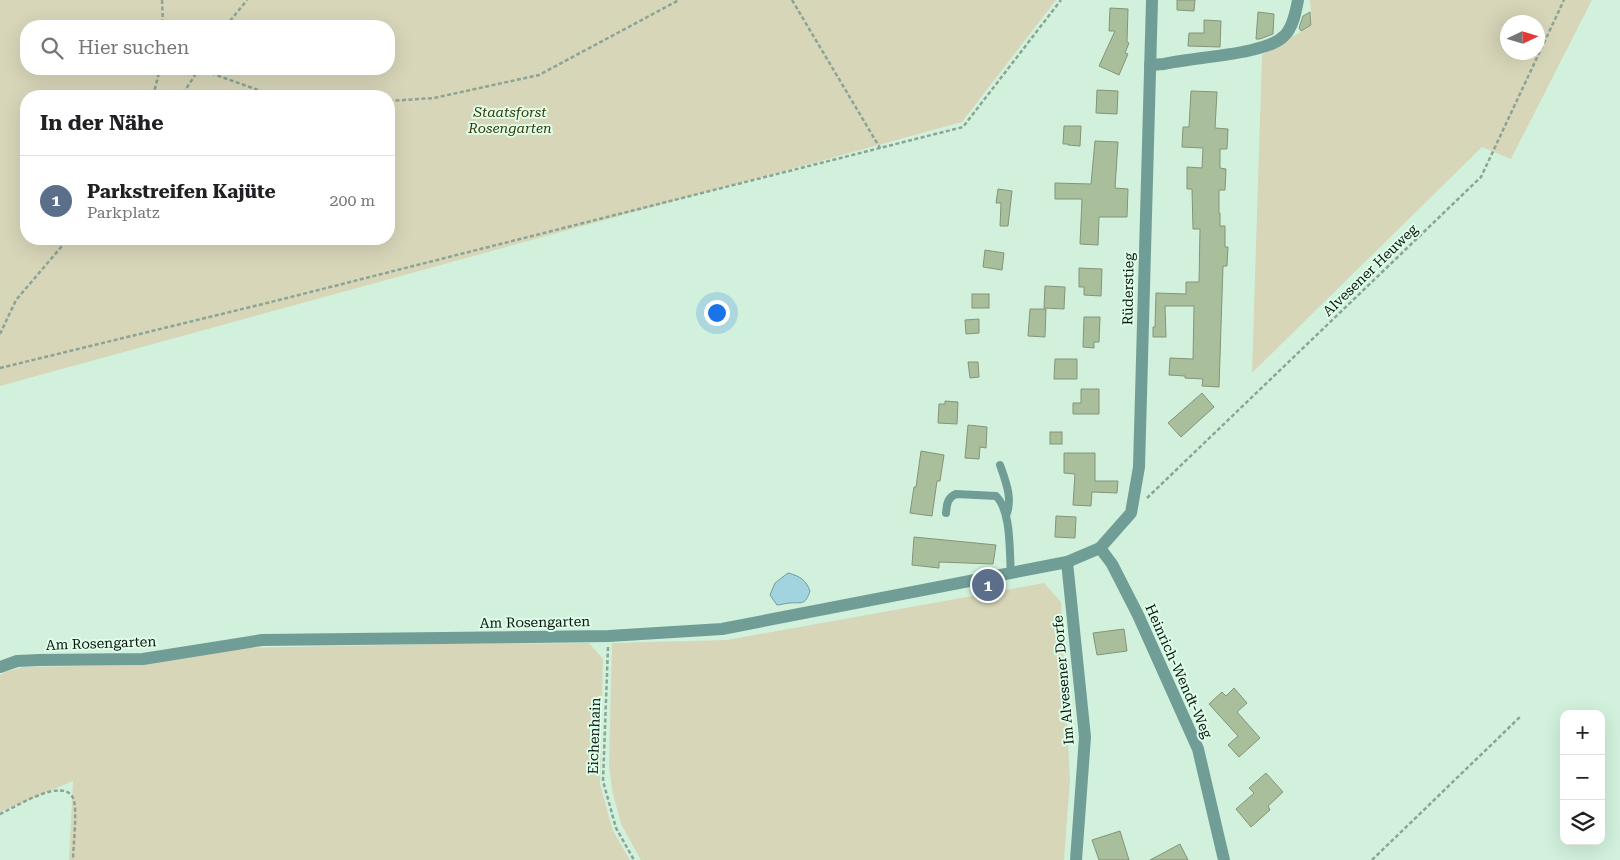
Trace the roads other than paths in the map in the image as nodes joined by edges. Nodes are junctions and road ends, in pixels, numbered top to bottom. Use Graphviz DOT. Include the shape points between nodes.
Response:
graph roads {
  1 [pos="1152,0"];
  2 [pos="1298,0"];
  3 [pos="1150,65"];
  4 [pos="1000,465"];
  5 [pos="946,513"];
  6 [pos="1006,516"];
  7 [pos="1100,548"];
  8 [pos="1067,562"];
  9 [pos="1010,573"];
  10 [pos="0,667"];
  11 [pos="1076,860"];
  12 [pos="1224,860"];
  1 -- 3 [label="street, Rüderstieg"];
  2 -- 3 [label="street" via="1287,33 1265,47"];
  3 -- 7 [label="street, Rüderstieg" via="1139,466 1131,513"];
  4 -- 6 [label="lane" via="1009,494"];
  5 -- 6 [label="lane" via="950,496 960,493 996,496"];
  6 -- 9 [label="lane"];
  7 -- 8 [label="street"];
  7 -- 12 [label="street, Heinrich-Wendt-Weg" via="1112,564 1138,615 1198,749"];
  8 -- 9 [label="street, Am Rosengarten"];
  8 -- 11 [label="street, Im Alvesener Dorfe" via="1085,736"];
  9 -- 10 [label="street, Am Rosengarten" via="722,629 608,636 262,640 143,659 17,661"];
}
